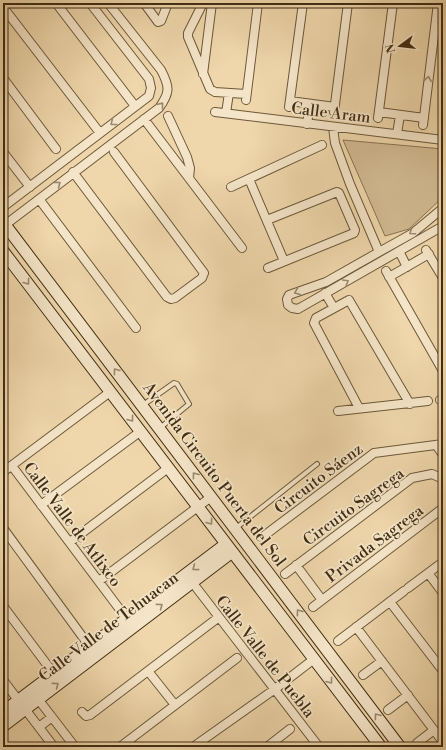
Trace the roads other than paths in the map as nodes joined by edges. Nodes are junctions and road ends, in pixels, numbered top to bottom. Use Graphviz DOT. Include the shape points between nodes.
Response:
graph roads {
  1 [pos="56,3"];
  2 [pos="91,3"];
  3 [pos="108,3"];
  4 [pos="144,3"];
  5 [pos="168,3"];
  6 [pos="203,3"];
  7 [pos="212,3"];
  8 [pos="258,3"];
  9 [pos="303,3"];
  10 [pos="348,3"];
  11 [pos="393,3"];
  12 [pos="438,3"];
  13 [pos="3,7"];
  14 [pos="203,74"];
  15 [pos="5,84"];
  16 [pos="229,93"];
  17 [pos="310,104"];
  18 [pos="135,106"];
  19 [pos="215,112"];
  20 [pos="226,113"];
  21 [pos="400,115"];
  22 [pos="168,116"];
  23 [pos="144,120"];
  24 [pos="307,124"];
  25 [pos="333,127"];
  26 [pos="100,133"];
  27 [pos="396,134"];
  28 [pos="443,140"];
  29 [pos="322,145"];
  30 [pos="56,149"];
  31 [pos="3,152"];
  32 [pos="114,152"];
  33 [pos="73,172"];
  34 [pos="189,178"];
  35 [pos="249,179"];
  36 [pos="30,187"];
  37 [pos="231,187"];
  38 [pos="39,199"];
  39 [pos="359,206"];
  40 [pos="3,207"];
  41 [pos="443,208"];
  42 [pos="347,211"];
  43 [pos="266,220"];
  44 [pos="4,223"];
  45 [pos="443,226"];
  46 [pos="242,248"];
  47 [pos="3,251"];
  48 [pos="399,251"];
  49 [pos="379,252"];
  50 [pos="284,261"];
  51 [pos="407,267"];
  52 [pos="268,268"];
  53 [pos="443,278"];
  54 [pos="326,293"];
  55 [pos="334,308"];
  56 [pos="136,328"];
  57 [pos="443,371"];
  58 [pos="110,392"];
  59 [pos="428,401"];
  60 [pos="410,404"];
  61 [pos="142,405"];
  62 [pos="359,408"];
  63 [pos="338,411"];
  64 [pos="159,428"];
  65 [pos="140,431"];
  66 [pos="439,445"];
  67 [pos="443,455"];
  68 [pos="317,464"];
  69 [pos="12,466"];
  70 [pos="168,468"];
  71 [pos="3,472"];
  72 [pos="443,479"];
  73 [pos="211,497"];
  74 [pos="41,505"];
  75 [pos="198,507"];
  76 [pos="443,508"];
  77 [pos="3,528"];
  78 [pos="236,528"];
  79 [pos="261,538"];
  80 [pos="70,542"];
  81 [pos="229,548"];
  82 [pos="443,562"];
  83 [pos="296,565"];
  84 [pos="428,573"];
  85 [pos="285,574"];
  86 [pos="99,581"];
  87 [pos="192,582"];
  88 [pos="443,593"];
  89 [pos="322,600"];
  90 [pos="390,602"];
  91 [pos="3,606"];
  92 [pos="313,607"];
  93 [pos="219,617"];
  94 [pos="127,618"];
  95 [pos="356,627"];
  96 [pos="111,637"];
  97 [pos="338,641"];
  98 [pos="90,647"];
  99 [pos="237,658"];
  100 [pos="314,659"];
  101 [pos="382,661"];
  102 [pos="148,671"];
  103 [pos="443,671"];
  104 [pos="54,674"];
  105 [pos="363,675"];
  106 [pos="3,680"];
  107 [pos="275,689"];
  108 [pos="408,695"];
  109 [pos="38,699"];
  110 [pos="22,705"];
  111 [pos="175,705"];
  112 [pos="388,710"];
  113 [pos="3,712"];
  114 [pos="82,712"];
  115 [pos="52,717"];
  116 [pos="3,726"];
  117 [pos="39,727"];
  118 [pos="290,729"];
  119 [pos="438,732"];
  120 [pos="443,742"];
  121 [pos="418,743"];
  122 [pos="205,744"];
  123 [pos="50,745"];
  124 [pos="75,747"];
  125 [pos="120,747"];
  126 [pos="193,747"];
  127 [pos="267,747"];
  128 [pos="319,747"];
  129 [pos="381,747"];
  130 [pos="400,747"];
  1 -- 18 [label="street"];
  2 -- 18 [label="street" via="149,79 152,88 149,96"];
  23 -- 3 [label="street, one-way" via="159,108 168,96 167,81"];
  4 -- 5 [label="street" via="158,22 161,21"];
  6 -- 14 [label="street" via="188,33"];
  7 -- 14 [label="street"];
  8 -- 16 [label="street" via="246,97"];
  9 -- 17 [label="street" via="290,104"];
  10 -- 17 [label="street" via="334,110"];
  11 -- 21 [label="street" via="379,115"];
  21 -- 12 [label="street, one-way" via="423,122"];
  13 -- 26 [label="street"];
  14 -- 16 [label="street" via="212,91"];
  15 -- 30 [label="street"];
  16 -- 20 [label="street"];
  17 -- 24 [label="street"];
  18 -- 26 [label="street, one-way"];
  19 -- 20 [label="street, Calle Aram"];
  20 -- 24 [label="street, Calle Aram"];
  21 -- 27 [label="street"];
  22 -- 34 [label="street" via="187,157"];
  23 -- 33 [label="street"];
  23 -- 34 [label="street"];
  24 -- 25 [label="street, Calle Aram"];
  25 -- 27 [label="street, Calle Aram"];
  25 -- 39 [label="street" via="335,143"];
  26 -- 36 [label="street"];
  27 -- 28 [label="street, Calle Aram"];
  29 -- 35 [label="street"];
  31 -- 36 [label="street"];
  32 -- 33 [label="street" via="204,273 202,278 175,298 167,297"];
  38 -- 33 [label="street, one-way"];
  34 -- 46 [label="street"];
  35 -- 37 [label="street"];
  35 -- 43 [label="street"];
  36 -- 40 [label="street"];
  38 -- 44 [label="street"];
  38 -- 56 [label="street"];
  39 -- 42 [label="street"];
  39 -- 49 [label="street"];
  41 -- 49 [label="street, one-way" via="413,233"];
  42 -- 43 [label="street" via="337,192"];
  42 -- 50 [label="street" via="354,233"];
  43 -- 50 [label="street"];
  61 -- 44 [label="street, Avenida Circuito Puerta del Sol, one-way"];
  45 -- 48 [label="street"];
  47 -- 58 [label="street, Avenida Circuito Puerta del Sol, one-way"];
  48 -- 51 [label="street"];
  54 -- 48 [label="street, one-way"];
  49 -- 54 [label="street, one-way" via="326,282 289,295 288,304 298,309"];
  50 -- 52 [label="street"];
  51 -- 53 [label="street" via="427,252"];
  51 -- 57 [label="street" via="388,274"];
  54 -- 55 [label="street"];
  55 -- 60 [label="street" via="349,300"];
  55 -- 62 [label="street" via="315,319 314,325"];
  58 -- 65 [label="street, Avenida Circuito Puerta del Sol, one-way"];
  58 -- 69 [label="street"];
  59 -- 60 [label="street"];
  60 -- 62 [label="street"];
  61 -- 64 [label="street, Avenida Circuito Puerta del Sol"];
  61 -- 64 [label="lane" via="174,383 177,384 189,404"];
  62 -- 63 [label="street"];
  73 -- 64 [label="street, Avenida Circuito Puerta del Sol, one-way"];
  65 -- 70 [label="street, Avenida Circuito Puerta del Sol"];
  65 -- 74 [label="street"];
  66 -- 67 [label="street"];
  66 -- 79 [label="street, Circuito Sáenz" via="374,453"];
  68 -- 78 [label="lane"];
  69 -- 71 [label="street"];
  69 -- 74 [label="street, Calle Valle de Atlixco"];
  70 -- 75 [label="street, Avenida Circuito Puerta del Sol"];
  70 -- 80 [label="street"];
  72 -- 83 [label="street, Circuito Sagrega" via="432,474 412,478"];
  73 -- 75 [label="street"];
  73 -- 78 [label="street, Avenida Circuito Puerta del Sol"];
  74 -- 80 [label="street, Calle Valle de Atlixco"];
  75 -- 81 [label="street, Avenida Circuito Puerta del Sol, one-way"];
  75 -- 86 [label="street"];
  76 -- 89 [label="street, Privada Sagrega"];
  77 -- 98 [label="street"];
  130 -- 78 [label="street, Avenida Circuito Puerta del Sol, one-way"];
  80 -- 86 [label="street, Calle Valle de Atlixco"];
  81 -- 87 [label="street, Calle Valle de Tehuacan"];
  81 -- 94 [label="street, Calle Valle de Tehuacan, one-way"];
  81 -- 100 [label="street, Avenida Circuito Puerta del Sol"];
  82 -- 84 [label="street"];
  83 -- 85 [label="street, Circuito Sagrega"];
  83 -- 89 [label="street, Privada Sagrega"];
  84 -- 88 [label="street"];
  84 -- 90 [label="street"];
  86 -- 94 [label="street, Calle Valle de Atlixco"];
  87 -- 93 [label="street, Calle Valle de Puebla"];
  96 -- 87 [label="street, Calle Valle de Tehuacan, one-way"];
  89 -- 92 [label="street, Privada Sagrega"];
  90 -- 95 [label="street"];
  90 -- 103 [label="street"];
  91 -- 104 [label="street"];
  93 -- 102 [label="street"];
  93 -- 107 [label="street, Calle Valle de Puebla"];
  94 -- 96 [label="street, Calle Valle de Tehuacan"];
  95 -- 97 [label="street"];
  95 -- 101 [label="street"];
  96 -- 98 [label="street, Calle Valle de Tehuacan"];
  109 -- 96 [label="street, Calle Valle de Tehuacan, one-way"];
  98 -- 104 [label="street, Calle Valle de Tehuacan"];
  99 -- 111 [label="street"];
  100 -- 107 [label="street"];
  100 -- 129 [label="street, Avenida Circuito Puerta del Sol, one-way"];
  101 -- 105 [label="street"];
  101 -- 108 [label="street"];
  102 -- 111 [label="street"];
  102 -- 114 [label="street" via="90,715 86,716"];
  104 -- 110 [label="street, Calle Valle de Tehuacan"];
  106 -- 110 [label="street"];
  107 -- 122 [label="street"];
  107 -- 128 [label="street, Calle Valle de Puebla"];
  108 -- 112 [label="street"];
  108 -- 119 [label="street"];
  109 -- 110 [label="street, Calle Valle de Tehuacan"];
  109 -- 115 [label="street"];
  110 -- 113 [label="street, Calle Valle de Tehuacan"];
  110 -- 116 [label="street, Calle Valle de Tehuacan"];
  110 -- 117 [label="street"];
  111 -- 125 [label="street"];
  115 -- 117 [label="street"];
  115 -- 124 [label="street"];
  117 -- 123 [label="street"];
  118 -- 127 [label="street"];
  119 -- 120 [label="street"];
  119 -- 121 [label="street"];
  122 -- 126 [label="street"];
}
